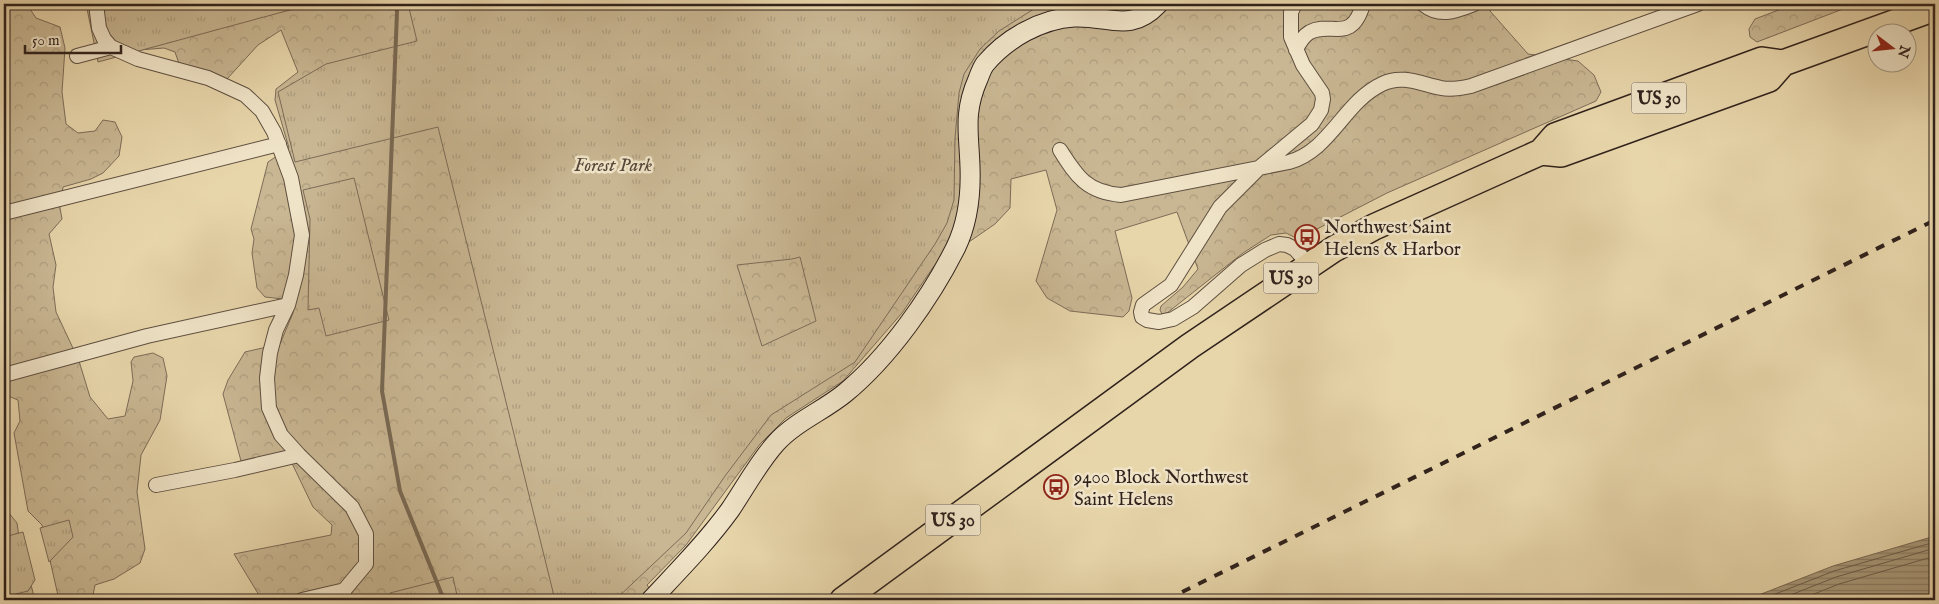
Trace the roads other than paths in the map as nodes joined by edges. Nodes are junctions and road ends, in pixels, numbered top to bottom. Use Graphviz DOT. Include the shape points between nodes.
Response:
graph roads {
  1 [pos="96,4"];
  2 [pos="1158,4"];
  3 [pos="1295,4"];
  4 [pos="1363,4"];
  5 [pos="1423,4"];
  6 [pos="1474,4"];
  7 [pos="1698,4"];
  8 [pos="1924,9"];
  9 [pos="111,47"];
  10 [pos="1296,50"];
  11 [pos="77,56"];
  12 [pos="279,144"];
  13 [pos="1060,150"];
  14 [pos="1259,168"];
  15 [pos="4,214"];
  16 [pos="1310,265"];
  17 [pos="288,305"];
  18 [pos="4,375"];
  19 [pos="299,455"];
  20 [pos="156,485"];
  21 [pos="341,595"];
  22 [pos="302,600"];
  23 [pos="651,600"];
  24 [pos="844,600"];
  1 -- 9 [label="street" via="100,28"];
  2 -- 23 [label="main road" via="1131,22 1072,17 1041,24 1024,32 984,66 968,107 968,210 955,248 921,306 881,357 845,393 777,442 729,512"];
  3 -- 10 [label="street" via="1290,28"];
  4 -- 10 [label="street" via="1352,24 1336,30 1309,32"];
  5 -- 6 [label="street" via="1440,13"];
  7 -- 14 [label="street" via="1461,88 1441,88 1406,80 1383,83 1361,99 1313,151 1297,159"];
  8 -- 16 [label="highway, US 30" via="1783,63 1762,60 1555,136 1541,152 1374,227"];
  9 -- 11 [label="street"];
  9 -- 12 [label="street" via="138,59 208,78 245,95 262,110"];
  10 -- 14 [label="street" via="1319,86 1323,105 1312,124"];
  12 -- 15 [label="street"];
  12 -- 17 [label="street" via="291,178 302,235"];
  13 -- 14 [label="street" via="1083,182 1115,195"];
  14 -- 16 [label="street" via="1220,207 1172,286 1143,305 1140,310 1142,317 1159,322 1173,319 1193,307 1241,266 1275,245 1287,244"];
  16 -- 24 [label="highway, US 30" via="1198,341"];
  17 -- 18 [label="street" via="148,336"];
  17 -- 19 [label="street" via="270,353 269,408 281,435"];
  19 -- 20 [label="street"];
  19 -- 21 [label="street" via="352,507 366,534 366,564"];
  21 -- 22 [label="street"];
}
